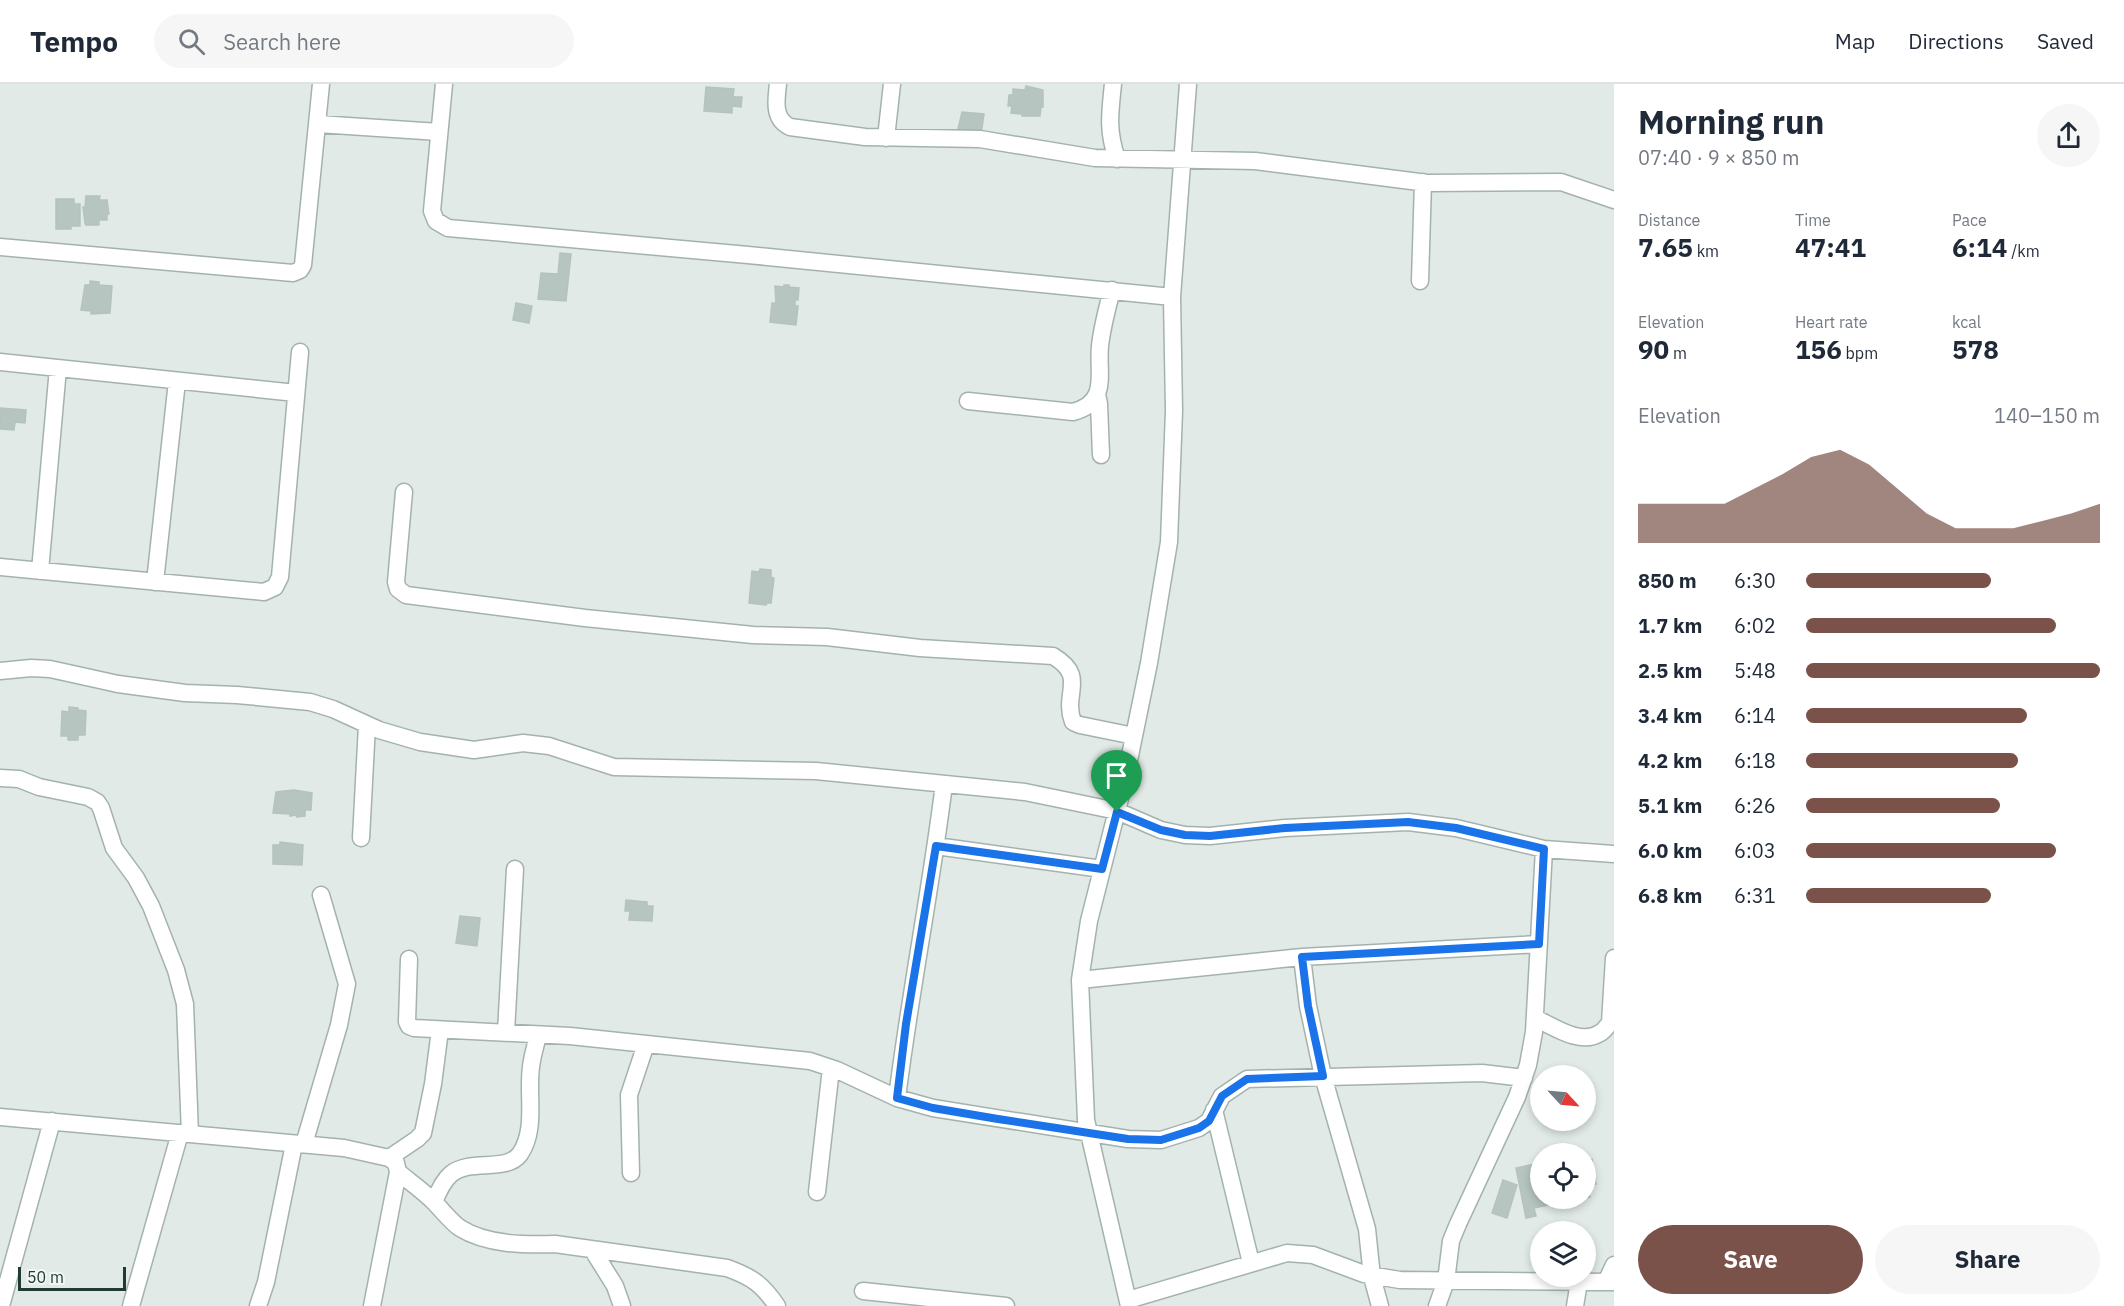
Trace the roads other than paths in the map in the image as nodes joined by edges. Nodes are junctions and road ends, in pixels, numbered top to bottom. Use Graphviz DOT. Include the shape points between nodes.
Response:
graph roads {
  1 [pos="321,84"];
  2 [pos="444,84"];
  3 [pos="778,84"];
  4 [pos="892,84"];
  5 [pos="1113,84"];
  6 [pos="1188,84"];
  7 [pos="318,124"];
  8 [pos="439,132"];
  9 [pos="886,138"];
  10 [pos="1117,159"];
  11 [pos="1182,160"];
  12 [pos="1422,182"];
  13 [pos="1614,200"];
  14 [pos="0,247"];
  15 [pos="1420,281"];
  16 [pos="1112,290"];
  17 [pos="1172,297"];
  18 [pos="300,352"];
  19 [pos="0,362"];
  20 [pos="58,368"];
  21 [pos="177,381"];
  22 [pos="296,393"];
  23 [pos="1097,394"];
  24 [pos="968,401"];
  25 [pos="1101,455"];
  26 [pos="404,492"];
  27 [pos="0,567"];
  28 [pos="40,571"];
  29 [pos="155,582"];
  30 [pos="0,671"];
  31 [pos="367,725"];
  32 [pos="1134,736"];
  33 [pos="0,778"];
  34 [pos="944,784"];
  35 [pos="1117,812"];
  36 [pos="361,838"];
  37 [pos="936,846"];
  38 [pos="1544,849"];
  39 [pos="1614,854"];
  40 [pos="515,869"];
  41 [pos="1102,869"];
  42 [pos="321,894"];
  43 [pos="1539,944"];
  44 [pos="1302,957"];
  45 [pos="1614,958"];
  46 [pos="409,959"];
  47 [pos="1080,980"];
  48 [pos="1535,1018"];
  49 [pos="1612,1021"];
  50 [pos="440,1030"];
  51 [pos="506,1032"];
  52 [pos="538,1035"];
  53 [pos="646,1044"];
  54 [pos="831,1068"];
  55 [pos="1323,1076"];
  56 [pos="1524,1077"];
  57 [pos="897,1098"];
  58 [pos="1214,1110"];
  59 [pos="0,1117"];
  60 [pos="52,1121"];
  61 [pos="1089,1132"];
  62 [pos="185,1133"];
  63 [pos="299,1144"];
  64 [pos="389,1158"];
  65 [pos="398,1172"];
  66 [pos="631,1173"];
  67 [pos="817,1192"];
  68 [pos="434,1202"];
  69 [pos="592,1249"];
  70 [pos="1251,1263"];
  71 [pos="1614,1265"];
  72 [pos="1372,1276"];
  73 [pos="1446,1281"];
  74 [pos="1530,1282"];
  75 [pos="1610,1282"];
  76 [pos="1578,1287"];
  77 [pos="863,1291"];
  78 [pos="1129,1303"];
  79 [pos="1,1306"];
  80 [pos="131,1306"];
  81 [pos="258,1306"];
  82 [pos="372,1306"];
  83 [pos="622,1306"];
  84 [pos="777,1306"];
  85 [pos="1006,1306"];
  86 [pos="1380,1306"];
  87 [pos="1437,1306"];
  88 [pos="1575,1306"];
  1 -- 7 [label="street"];
  2 -- 8 [label="street"];
  3 -- 9 [label="street" via="778,117 783,124"];
  4 -- 9 [label="street"];
  5 -- 10 [label="street" via="1109,128"];
  6 -- 11 [label="street"];
  7 -- 8 [label="street"];
  7 -- 14 [label="street" via="303,265 293,273"];
  8 -- 16 [label="street" via="432,211 436,221 448,228"];
  9 -- 10 [label="street" via="980,139"];
  10 -- 11 [label="street"];
  11 -- 12 [label="street" via="1256,161"];
  11 -- 17 [label="street"];
  12 -- 13 [label="street" via="1561,182"];
  12 -- 15 [label="street"];
  16 -- 17 [label="street"];
  16 -- 23 [label="street" via="1101,342 1102,372"];
  17 -- 32 [label="street" via="1174,411 1169,542"];
  18 -- 22 [label="street"];
  19 -- 20 [label="street"];
  20 -- 21 [label="street"];
  20 -- 28 [label="street"];
  21 -- 22 [label="street"];
  21 -- 29 [label="street"];
  22 -- 29 [label="street" via="280,577 275,587 264,592"];
  23 -- 24 [label="street" via="1083,409 1073,412"];
  23 -- 25 [label="street"];
  26 -- 32 [label="street" via="396,582 406,595 742,634 827,637 920,648 1053,656 1071,671 1073,722"];
  27 -- 28 [label="street"];
  28 -- 29 [label="street"];
  30 -- 31 [label="street" via="50,669 185,693 310,702"];
  31 -- 34 [label="street" via="420,742 474,750 523,743 549,746 614,767 816,771"];
  31 -- 36 [label="street"];
  32 -- 35 [label="street"];
  33 -- 62 [label="street" via="19,779 39,788 88,798 101,808 114,848 151,906 177,969 185,1004"];
  34 -- 35 [label="street" via="1025,792"];
  34 -- 37 [label="street"];
  35 -- 38 [label="street" via="1185,835 1408,822 1466,830"];
  35 -- 41 [label="street"];
  37 -- 41 [label="street"];
  37 -- 57 [label="street"];
  38 -- 39 [label="street"];
  38 -- 43 [label="street"];
  40 -- 51 [label="street"];
  41 -- 47 [label="street"];
  42 -- 63 [label="street" via="347,984 339,1025"];
  43 -- 44 [label="street"];
  43 -- 48 [label="street"];
  44 -- 47 [label="street"];
  44 -- 55 [label="street"];
  45 -- 49 [label="street"];
  46 -- 50 [label="street" via="407,1022 414,1028"];
  47 -- 61 [label="street"];
  48 -- 49 [label="street" via="1573,1036 1588,1038 1600,1034"];
  48 -- 56 [label="street"];
  50 -- 51 [label="street"];
  50 -- 64 [label="street" via="423,1133"];
  51 -- 52 [label="street"];
  52 -- 53 [label="street"];
  52 -- 68 [label="street" via="531,1068 528,1129 519,1155 504,1163 461,1168 443,1183"];
  53 -- 54 [label="street" via="774,1056"];
  53 -- 66 [label="street" via="629,1095"];
  54 -- 57 [label="street"];
  54 -- 67 [label="street"];
  55 -- 56 [label="street" via="1482,1073"];
  55 -- 58 [label="street" via="1247,1079 1222,1096"];
  55 -- 72 [label="street" via="1367,1229"];
  56 -- 73 [label="street" via="1451,1241"];
  57 -- 61 [label="street" via="944,1110"];
  58 -- 61 [label="street" via="1209,1121 1199,1128 1161,1140"];
  58 -- 70 [label="street"];
  59 -- 60 [label="street"];
  60 -- 62 [label="street"];
  60 -- 79 [label="street"];
  61 -- 78 [label="street"];
  62 -- 63 [label="street"];
  62 -- 80 [label="street"];
  63 -- 64 [label="street"];
  63 -- 81 [label="street"];
  64 -- 65 [label="street" via="396,1163"];
  65 -- 68 [label="street"];
  65 -- 82 [label="street"];
  68 -- 69 [label="street" via="452,1222 472,1234 526,1245"];
  69 -- 83 [label="street" via="615,1286"];
  69 -- 84 [label="street" via="728,1268 750,1276"];
  70 -- 72 [label="street" via="1287,1253 1313,1255"];
  70 -- 78 [label="street"];
  71 -- 75 [label="street"];
  72 -- 73 [label="street"];
  72 -- 86 [label="street"];
  73 -- 74 [label="street"];
  73 -- 87 [label="street"];
  76 -- 88 [label="street"];
  77 -- 85 [label="street"];
}
